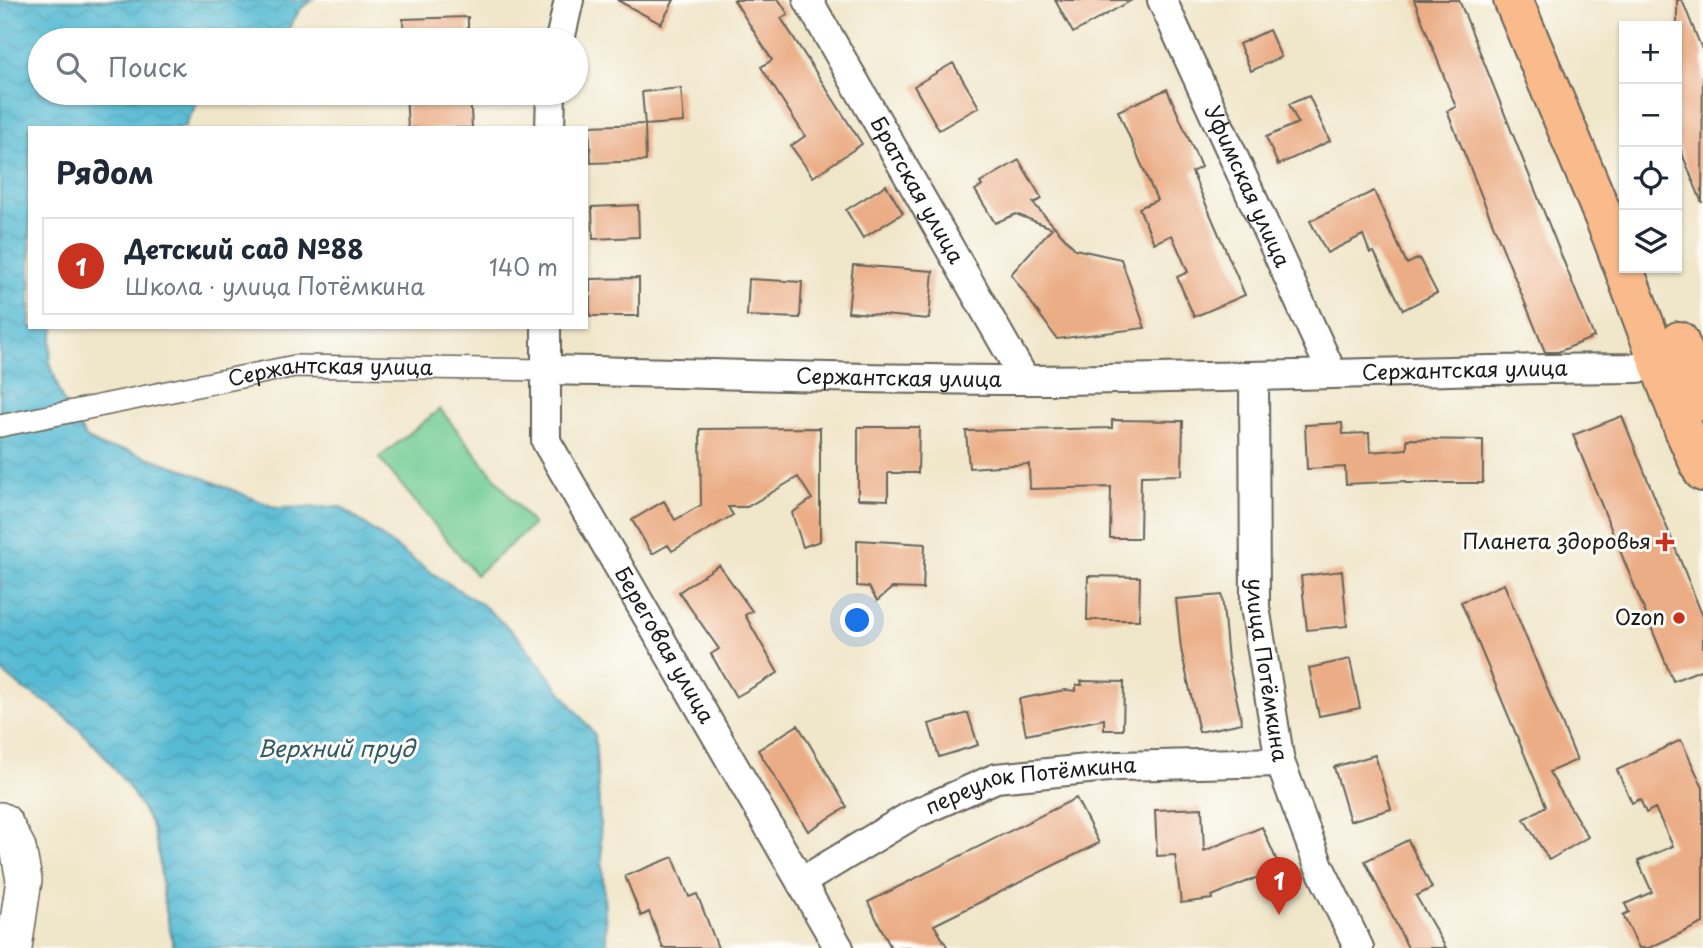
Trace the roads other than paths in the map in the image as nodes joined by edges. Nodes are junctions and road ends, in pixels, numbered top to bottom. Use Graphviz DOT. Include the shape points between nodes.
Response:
graph roads {
  1 [pos="569,0"];
  2 [pos="808,0"];
  3 [pos="1162,0"];
  4 [pos="1513,0"];
  5 [pos="1540,0"];
  6 [pos="563,28"];
  7 [pos="551,105"];
  8 [pos="550,126"];
  9 [pos="1619,196"];
  10 [pos="1649,273"];
  11 [pos="546,329"];
  12 [pos="1675,365"];
  13 [pos="545,370"];
  14 [pos="1332,373"];
  15 [pos="1254,377"];
  16 [pos="1025,380"];
  17 [pos="1703,401"];
  18 [pos="0,426"];
  19 [pos="1703,472"];
  20 [pos="1280,762"];
  21 [pos="0,820"];
  22 [pos="801,882"];
  23 [pos="14,948"];
  24 [pos="839,948"];
  25 [pos="1359,948"];
  1 -- 6 [label="street"];
  2 -- 16 [label="street, Братская улица"];
  3 -- 14 [label="street, Уфимская улица"];
  4 -- 12 [label="main road" via="1612,237"];
  5 -- 9 [label="main road"];
  7 -- 8 [label="street"];
  10 -- 12 [label="main road"];
  11 -- 13 [label="street, Береговая улица"];
  12 -- 14 [label="street, Сержантская улица"];
  12 -- 17 [label="main road"];
  12 -- 19 [label="main road" via="1684,430"];
  13 -- 16 [label="street, Сержантская улица"];
  13 -- 18 [label="street, Сержантская улица" via="295,366"];
  13 -- 22 [label="street, Береговая улица" via="546,441"];
  14 -- 15 [label="street, Сержантская улица"];
  15 -- 16 [label="street, Сержантская улица"];
  15 -- 20 [label="street, улица Потёмкина" via="1255,607"];
  20 -- 22 [label="street, переулок Потёмкина" via="1118,766 996,778 912,816"];
  20 -- 25 [label="street, улица Потёмкина" via="1318,866"];
  21 -- 23 [label="street" via="18,848 24,880"];
  22 -- 24 [label="street, Береговая улица"];
}
